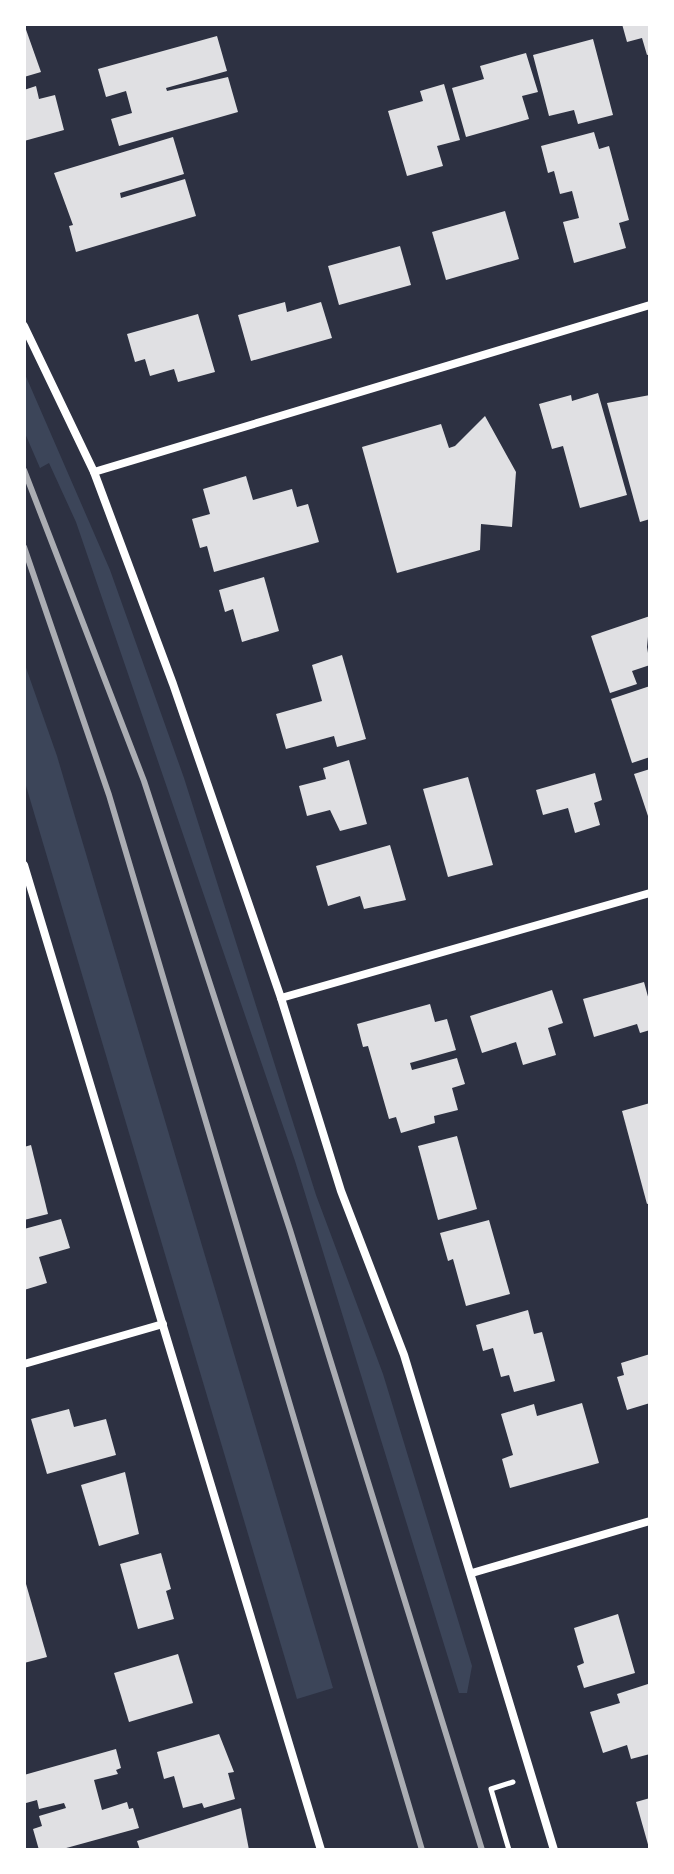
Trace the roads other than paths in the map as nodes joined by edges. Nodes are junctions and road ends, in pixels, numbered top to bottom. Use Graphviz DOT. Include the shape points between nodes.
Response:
graph roads {
  1 [pos="650,305"];
  2 [pos="24,326"];
  3 [pos="94,472"];
  4 [pos="24,865"];
  5 [pos="650,893"];
  6 [pos="281,998"];
  7 [pos="163,1324"];
  8 [pos="24,1364"];
  9 [pos="650,1521"];
  10 [pos="472,1573"];
  11 [pos="321,1850"];
  12 [pos="554,1850"];
  1 -- 3 [label="street"];
  2 -- 3 [label="street"];
  3 -- 6 [label="street"];
  4 -- 7 [label="street"];
  5 -- 6 [label="street"];
  6 -- 10 [label="street" via="341,1191 404,1355"];
  7 -- 8 [label="street"];
  7 -- 11 [label="street"];
  9 -- 10 [label="street"];
  10 -- 12 [label="street"];
}
